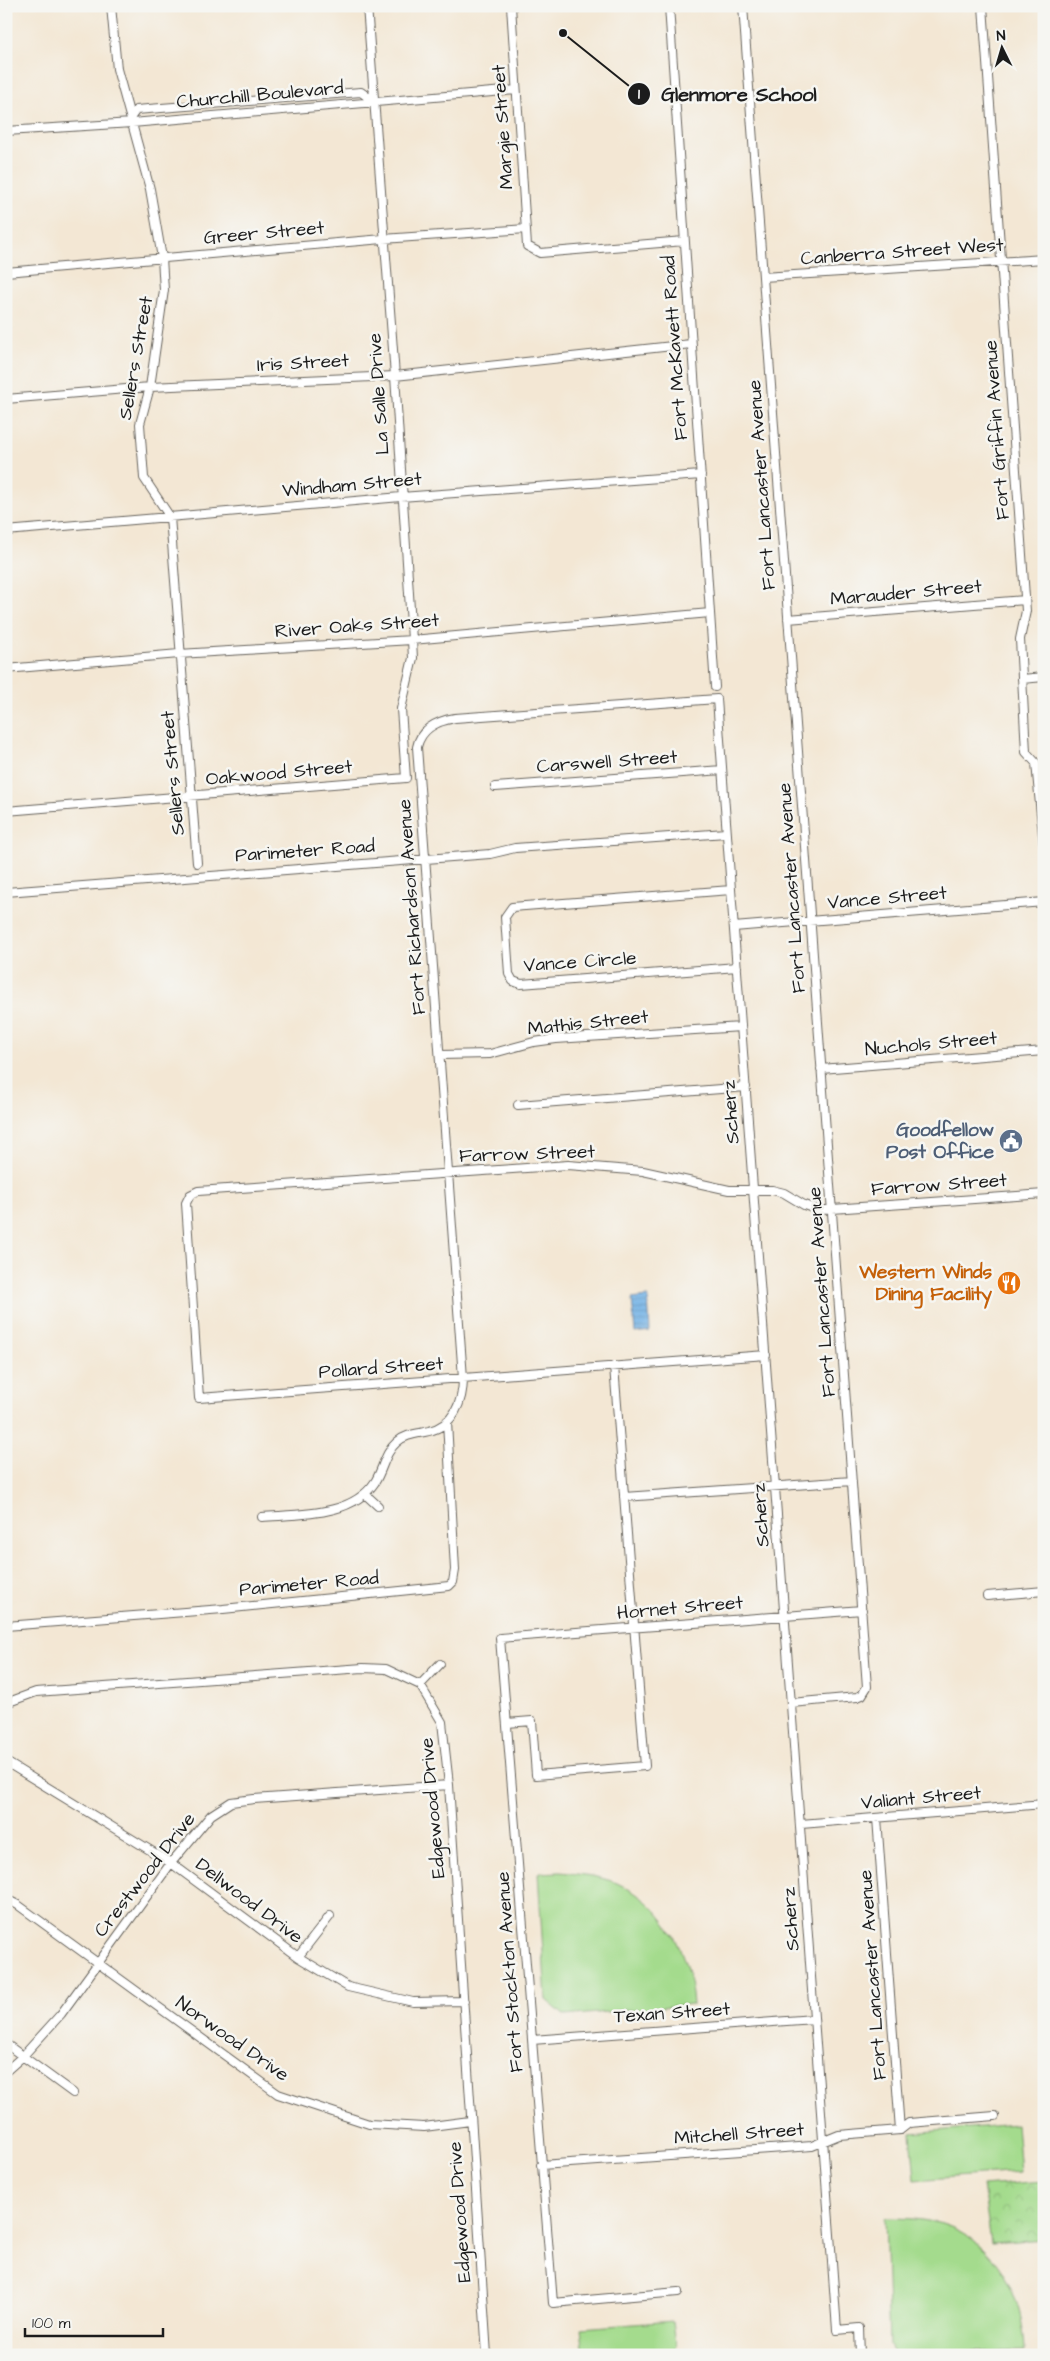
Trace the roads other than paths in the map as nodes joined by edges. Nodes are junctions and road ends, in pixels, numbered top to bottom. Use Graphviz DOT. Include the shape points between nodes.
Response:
graph roads {
  1 [pos="111,6"];
  2 [pos="367,6"];
  3 [pos="511,6"];
  4 [pos="669,6"];
  5 [pos="744,6"];
  6 [pos="983,6"];
  7 [pos="516,90"];
  8 [pos="373,101"];
  9 [pos="132,120"];
  10 [pos="6,131"];
  11 [pos="526,229"];
  12 [pos="383,239"];
  13 [pos="684,241"];
  14 [pos="162,258"];
  15 [pos="1044,259"];
  16 [pos="1001,262"];
  17 [pos="6,272"];
  18 [pos="763,277"];
  19 [pos="691,344"];
  20 [pos="395,376"];
  21 [pos="150,387"];
  22 [pos="6,399"];
  23 [pos="701,475"];
  24 [pos="401,496"];
  25 [pos="170,517"];
  26 [pos="6,531"];
  27 [pos="1025,600"];
  28 [pos="710,613"];
  29 [pos="788,619"];
  30 [pos="412,640"];
  31 [pos="179,654"];
  32 [pos="6,669"];
  33 [pos="1044,677"];
  34 [pos="1022,679"];
  35 [pos="715,686"];
  36 [pos="717,699"];
  37 [pos="722,770"];
  38 [pos="406,778"];
  39 [pos="495,787"];
  40 [pos="1041,789"];
  41 [pos="193,796"];
  42 [pos="6,811"];
  43 [pos="726,833"];
  44 [pos="1044,846"];
  45 [pos="424,858"];
  46 [pos="197,863"];
  47 [pos="731,890"];
  48 [pos="6,892"];
  49 [pos="1044,902"];
  50 [pos="810,921"];
  51 [pos="734,927"];
  52 [pos="737,967"];
  53 [pos="741,1027"];
  54 [pos="1044,1051"];
  55 [pos="440,1055"];
  56 [pos="821,1069"];
  57 [pos="746,1087"];
  58 [pos="518,1105"];
  59 [pos="448,1174"];
  60 [pos="753,1189"];
  61 [pos="1044,1194"];
  62 [pos="187,1198"];
  63 [pos="832,1209"];
  64 [pos="766,1355"];
  65 [pos="614,1366"];
  66 [pos="463,1378"];
  67 [pos="447,1421"];
  68 [pos="852,1481"];
  69 [pos="775,1486"];
  70 [pos="365,1494"];
  71 [pos="624,1497"];
  72 [pos="378,1506"];
  73 [pos="262,1517"];
  74 [pos="1044,1591"];
  75 [pos="987,1596"];
  76 [pos="862,1610"];
  77 [pos="784,1616"];
  78 [pos="6,1626"];
  79 [pos="634,1628"];
  80 [pos="500,1638"];
  81 [pos="440,1664"];
  82 [pos="420,1684"];
  83 [pos="6,1703"];
  84 [pos="791,1703"];
  85 [pos="507,1723"];
  86 [pos="6,1762"];
  87 [pos="449,1785"];
  88 [pos="1044,1804"];
  89 [pos="877,1818"];
  90 [pos="801,1824"];
  91 [pos="171,1863"];
  92 [pos="6,1899"];
  93 [pos="330,1916"];
  94 [pos="298,1958"];
  95 [pos="98,1962"];
  96 [pos="464,2001"];
  97 [pos="814,2019"];
  98 [pos="532,2040"];
  99 [pos="6,2044"];
  100 [pos="23,2056"];
  101 [pos="6,2071"];
  102 [pos="73,2093"];
  103 [pos="995,2116"];
  104 [pos="470,2121"];
  105 [pos="900,2130"];
  106 [pos="824,2141"];
  107 [pos="541,2165"];
  108 [pos="678,2292"];
  109 [pos="487,2355"];
  110 [pos="860,2355"];
  1 -- 9 [label="street, Sellers Street" via="116,70"];
  2 -- 8 [label="street, La Salle Drive"];
  3 -- 7 [label="street, Margie Street"];
  4 -- 13 [label="street, Fort McKavett Road"];
  5 -- 18 [label="street, Fort Lancaster Avenue"];
  6 -- 16 [label="street, Fort Griffin Avenue"];
  7 -- 8 [label="street, Churchill Boulevard"];
  7 -- 11 [label="street, Margie Street"];
  8 -- 9 [label="street, Churchill Boulevard"];
  8 -- 9 [label="street" via="361,92 136,110"];
  8 -- 12 [label="street, La Salle Drive"];
  9 -- 10 [label="street, Churchill Boulevard"];
  9 -- 14 [label="street, Sellers Street" via="150,189"];
  11 -- 12 [label="street, Greer Street"];
  11 -- 13 [label="street, Margie Street" via="527,246 540,253"];
  12 -- 14 [label="street, Greer Street"];
  12 -- 20 [label="street, La Salle Drive"];
  13 -- 19 [label="street, Fort McKavett Road"];
  14 -- 17 [label="street, Greer Street"];
  14 -- 21 [label="street, Sellers Street" via="164,290"];
  15 -- 16 [label="street, Canberra Street West"];
  16 -- 18 [label="street, Canberra Street West"];
  16 -- 27 [label="street, Fort Griffin Avenue"];
  18 -- 29 [label="street, Fort Lancaster Avenue"];
  19 -- 20 [label="street, Iris Street"];
  19 -- 23 [label="street, Fort McKavett Road"];
  20 -- 21 [label="street, Iris Street"];
  20 -- 24 [label="street, La Salle Drive"];
  21 -- 22 [label="street, Iris Street"];
  21 -- 25 [label="street, Sellers Street" via="140,424 144,478"];
  23 -- 24 [label="street, Windham Street"];
  23 -- 28 [label="street, Fort McKavett Road"];
  24 -- 25 [label="street, Windham Street"];
  24 -- 30 [label="street, La Salle Drive"];
  25 -- 26 [label="street, Windham Street"];
  25 -- 31 [label="street, Sellers Street"];
  27 -- 29 [label="street, Marauder Street"];
  27 -- 34 [label="street, Fort Griffin Avenue" via="1026,612 1020,638"];
  28 -- 30 [label="street, River Oaks Street"];
  28 -- 35 [label="street, Fort McKavett Road"];
  29 -- 50 [label="street, Fort Lancaster Avenue"];
  30 -- 31 [label="street, River Oaks Street"];
  30 -- 38 [label="street, La Salle Drive" via="413,658 401,709"];
  31 -- 32 [label="street, River Oaks Street"];
  31 -- 41 [label="street, Sellers Street"];
  33 -- 34 [label="street"];
  34 -- 40 [label="street, Fort Griffin Avenue" via="1026,752 1036,763"];
  36 -- 37 [label="street, Scherz"];
  36 -- 45 [label="street, Fort Richardson Avenue" via="436,722 422,733 417,747"];
  37 -- 39 [label="street, Carswell Street"];
  37 -- 43 [label="street, Scherz"];
  38 -- 41 [label="street, Oakwood Street"];
  40 -- 44 [label="street, Fort Griffin Avenue"];
  41 -- 42 [label="street, Oakwood Street"];
  41 -- 46 [label="street, Sellers Street"];
  43 -- 45 [label="street, Parimeter Road"];
  43 -- 47 [label="street, Scherz"];
  45 -- 48 [label="street, Parimeter Road"];
  45 -- 55 [label="street, Fort Richardson Avenue"];
  47 -- 51 [label="street, Scherz"];
  47 -- 52 [label="street, Vance Circle" via="512,907 505,917 509,974 513,981 521,984"];
  49 -- 50 [label="street, Vance Street"];
  50 -- 51 [label="street, Vance Street"];
  50 -- 56 [label="street, Fort Lancaster Avenue"];
  51 -- 52 [label="street, Scherz"];
  52 -- 53 [label="street, Scherz"];
  53 -- 55 [label="street, Mathis Street" via="556,1039 490,1054"];
  53 -- 57 [label="street, Scherz"];
  54 -- 56 [label="street, Nuchols Street"];
  55 -- 59 [label="street, Fort Richardson Avenue"];
  56 -- 63 [label="street, Fort Lancaster Avenue"];
  57 -- 58 [label="street"];
  57 -- 60 [label="street, Scherz"];
  59 -- 60 [label="street, Farrow Street" via="535,1166 592,1166 666,1175 721,1189"];
  59 -- 62 [label="street, Farrow Street" via="198,1191"];
  59 -- 66 [label="street, Fort Richardson Avenue"];
  60 -- 63 [label="street, Farrow Street" via="779,1191 811,1208"];
  60 -- 64 [label="street, Scherz"];
  61 -- 63 [label="street, Farrow Street"];
  62 -- 66 [label="street, Pollard Street" via="185,1209 199,1398"];
  63 -- 68 [label="street, Fort Lancaster Avenue"];
  64 -- 65 [label="street, Pollard Street"];
  64 -- 69 [label="street, Scherz"];
  65 -- 66 [label="street, Pollard Street"];
  65 -- 71 [label="street"];
  66 -- 67 [label="street, Fort Richardson Avenue" via="460,1403"];
  67 -- 70 [label="street" via="396,1443 376,1481"];
  67 -- 78 [label="street, Parimeter Road" via="455,1570 449,1586 223,1609"];
  68 -- 69 [label="street"];
  68 -- 76 [label="street, Fort Lancaster Avenue"];
  69 -- 71 [label="street"];
  69 -- 77 [label="street, Scherz"];
  70 -- 72 [label="street"];
  70 -- 73 [label="street" via="324,1511"];
  71 -- 79 [label="street"];
  74 -- 75 [label="street"];
  76 -- 77 [label="street, Hornet Street"];
  76 -- 84 [label="street, Fort Lancaster Avenue" via="866,1692 857,1697"];
  77 -- 79 [label="street, Hornet Street"];
  77 -- 84 [label="street, Scherz"];
  79 -- 80 [label="street, Hornet Street"];
  79 -- 85 [label="street" via="645,1766 536,1775 532,1721"];
  80 -- 85 [label="street, Fort Stockton Avenue"];
  81 -- 82 [label="street"];
  82 -- 83 [label="street" via="386,1669 363,1668 36,1692"];
  82 -- 87 [label="street, Edgewood Drive" via="442,1722"];
  84 -- 90 [label="street, Scherz"];
  85 -- 98 [label="street, Fort Stockton Avenue"];
  86 -- 91 [label="street, Dellwood Drive"];
  87 -- 91 [label="street, Crestwood Drive" via="231,1802 211,1815"];
  87 -- 96 [label="street, Edgewood Drive"];
  88 -- 89 [label="street, Valiant Street"];
  89 -- 90 [label="street, Valiant Street"];
  89 -- 105 [label="street, Fort Lancaster Avenue"];
  90 -- 97 [label="street, Scherz"];
  91 -- 94 [label="street, Dellwood Drive"];
  91 -- 95 [label="street, Crestwood Drive"];
  92 -- 95 [label="street, Norwood Drive"];
  93 -- 94 [label="street"];
  94 -- 96 [label="street, Dellwood Drive" via="348,1987 413,2002"];
  95 -- 100 [label="street, Crestwood Drive" via="61,2014"];
  95 -- 104 [label="street, Norwood Drive" via="278,2094 369,2124 424,2127"];
  96 -- 104 [label="street, Edgewood Drive"];
  97 -- 98 [label="street, Texan Street"];
  97 -- 106 [label="street, Scherz"];
  98 -- 107 [label="street, Fort Stockton Avenue"];
  99 -- 100 [label="street"];
  100 -- 101 [label="street, Crestwood Drive"];
  100 -- 102 [label="street"];
  103 -- 105 [label="street, Mitchell Street" via="909,2122"];
  104 -- 109 [label="street, Edgewood Drive"];
  105 -- 106 [label="street, Mitchell Street" via="839,2134"];
  106 -- 107 [label="street, Mitchell Street" via="812,2146"];
  106 -- 110 [label="street, Scherz" via="837,2330 859,2328"];
  107 -- 108 [label="street, Fort Stockton Avenue" via="553,2303"];
}
